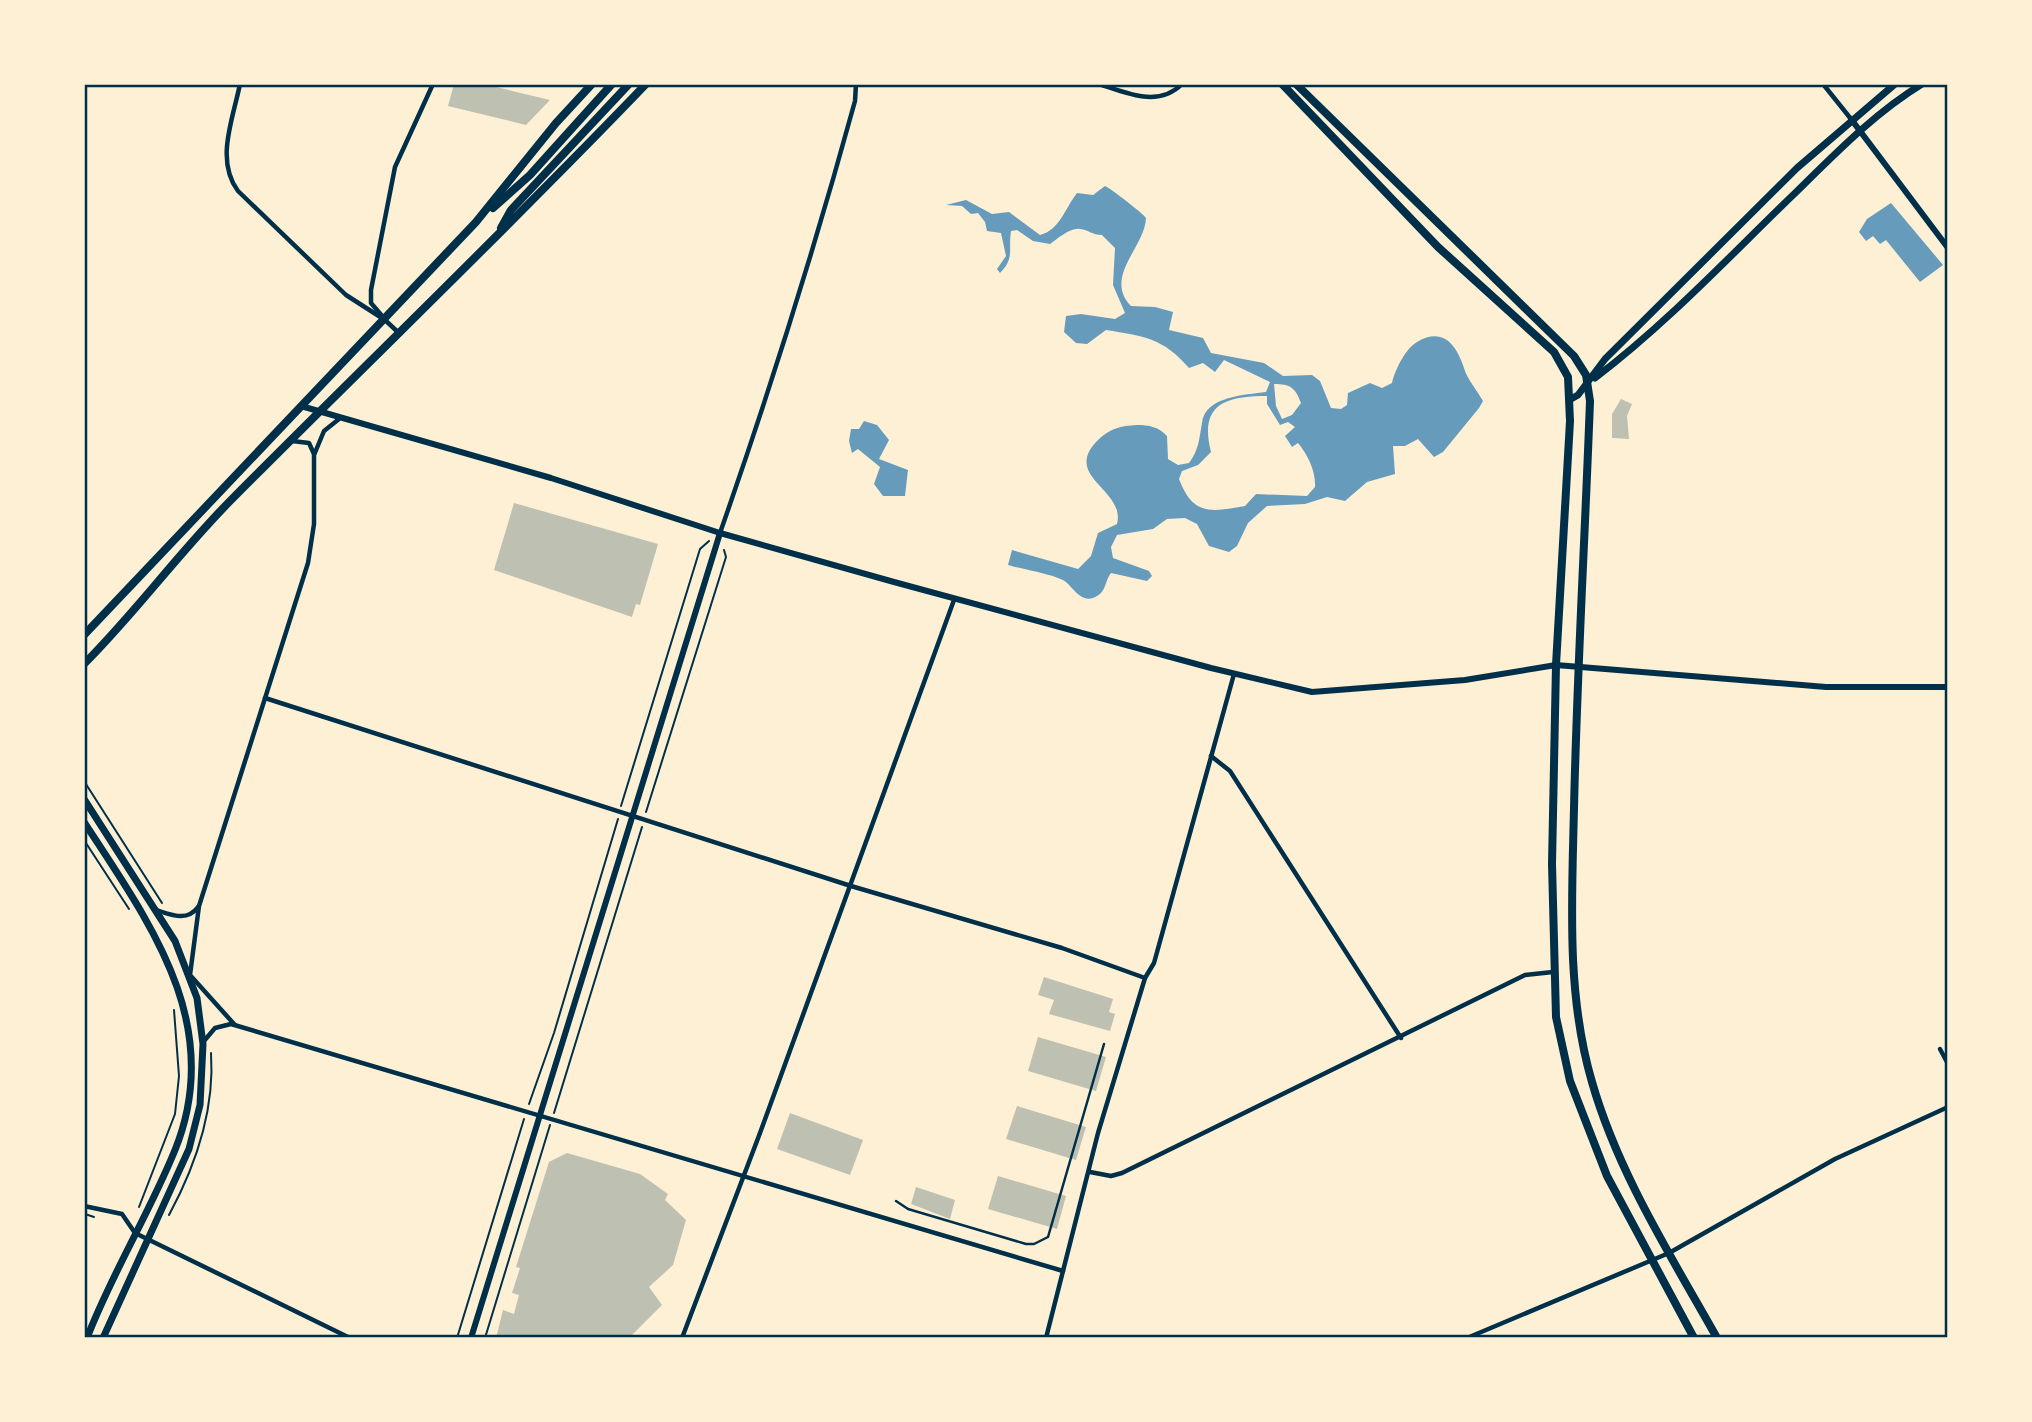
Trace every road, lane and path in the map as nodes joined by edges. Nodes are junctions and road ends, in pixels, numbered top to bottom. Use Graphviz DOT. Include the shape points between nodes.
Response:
graph roads {
  1 [pos="240,84"];
  2 [pos="433,84"];
  3 [pos="592,84"];
  4 [pos="612,84"];
  5 [pos="629,84"];
  6 [pos="646,84"];
  7 [pos="856,84"];
  8 [pos="1099,84"];
  9 [pos="1182,84"];
  10 [pos="1282,84"];
  11 [pos="1296,84"];
  12 [pos="1823,84"];
  13 [pos="1895,84"];
  14 [pos="1922,84"];
  15 [pos="1851,119"];
  16 [pos="1861,132"];
  17 [pos="476,222"];
  18 [pos="498,234"];
  19 [pos="1948,248"];
  20 [pos="385,320"];
  21 [pos="400,335"];
  22 [pos="1589,383"];
  23 [pos="1570,400"];
  24 [pos="301,406"];
  25 [pos="319,412"];
  26 [pos="338,419"];
  27 [pos="291,441"];
  28 [pos="314,454"];
  29 [pos="720,533"];
  30 [pos="700,549"];
  31 [pos="726,557"];
  32 [pos="954,600"];
  33 [pos="84,635"];
  34 [pos="84,664"];
  35 [pos="1556,665"];
  36 [pos="1577,668"];
  37 [pos="1234,674"];
  38 [pos="1948,687"];
  39 [pos="265,698"];
  40 [pos="1211,756"];
  41 [pos="84,781"];
  42 [pos="84,799"];
  43 [pos="620,811"];
  44 [pos="632,816"];
  45 [pos="645,820"];
  46 [pos="84,822"];
  47 [pos="84,840"];
  48 [pos="851,886"];
  49 [pos="199,906"];
  50 [pos="156,910"];
  51 [pos="131,912"];
  52 [pos="167,914"];
  53 [pos="1553,972"];
  54 [pos="190,975"];
  55 [pos="1145,978"];
  56 [pos="173,1005"];
  57 [pos="238,1026"];
  58 [pos="1401,1038"];
  59 [pos="203,1044"];
  60 [pos="1104,1044"];
  61 [pos="1940,1049"];
  62 [pos="211,1051"];
  63 [pos="1948,1064"];
  64 [pos="1948,1107"];
  65 [pos="526,1113"];
  66 [pos="538,1117"];
  67 [pos="551,1121"];
  68 [pos="1090,1172"];
  69 [pos="743,1177"];
  70 [pos="896,1201"];
  71 [pos="84,1206"];
  72 [pos="84,1214"];
  73 [pos="137,1216"];
  74 [pos="94,1217"];
  75 [pos="166,1219"];
  76 [pos="135,1233"];
  77 [pos="148,1239"];
  78 [pos="1669,1253"];
  79 [pos="1652,1261"];
  80 [pos="1063,1271"];
  81 [pos="87,1338"];
  82 [pos="103,1338"];
  83 [pos="349,1338"];
  84 [pos="457,1338"];
  85 [pos="471,1338"];
  86 [pos="485,1338"];
  87 [pos="682,1338"];
  88 [pos="1046,1338"];
  89 [pos="1467,1338"];
  90 [pos="1694,1338"];
  91 [pos="1717,1338"];
  1 -- 20 [label="street" via="225,159 227,176 345,295"];
  2 -- 20 [label="street" via="395,167 386,207 371,290 372,303"];
  3 -- 17 [label="main road"];
  4 -- 17 [label="main road" via="530,175"];
  5 -- 18 [label="main road" via="511,210"];
  6 -- 18 [label="main road"];
  7 -- 29 [label="street" via="821,225"];
  8 -- 9 [label="street" via="1149,98 1166,96"];
  10 -- 23 [label="main road" via="1438,247 1554,352 1568,377"];
  11 -- 22 [label="main road" via="1574,356"];
  12 -- 15 [label="street"];
  13 -- 15 [label="main road"];
  14 -- 16 [label="main road"];
  15 -- 16 [label="street"];
  15 -- 22 [label="main road" via="1677,286 1605,359"];
  16 -- 19 [label="street"];
  16 -- 22 [label="main road" via="1828,158 1656,329"];
  17 -- 20 [label="main road"];
  18 -- 21 [label="main road"];
  20 -- 21 [label="street"];
  20 -- 24 [label="main road"];
  21 -- 25 [label="main road"];
  22 -- 23 [label="main road"];
  22 -- 36 [label="main road"];
  23 -- 35 [label="main road"];
  24 -- 25 [label="street"];
  24 -- 33 [label="main road"];
  25 -- 26 [label="street"];
  25 -- 27 [label="main road"];
  26 -- 28 [label="street" via="324,431"];
  26 -- 29 [label="street" via="551,478"];
  27 -- 28 [label="street" via="309,443"];
  27 -- 34 [label="main road" via="162,573 137,609"];
  28 -- 39 [label="street" via="310,553"];
  29 -- 32 [label="street"];
  29 -- 44 [label="street"];
  30 -- 43 [label="path"];
  31 -- 45 [label="path"];
  32 -- 37 [label="street"];
  32 -- 48 [label="street"];
  35 -- 36 [label="street"];
  35 -- 37 [label="street" via="1465,680 1338,692 1312,692"];
  35 -- 53 [label="main road"];
  36 -- 38 [label="street" via="1826,687"];
  36 -- 78 [label="main road" via="1572,878 1574,977 1582,1035 1591,1081 1610,1136"];
  37 -- 40 [label="street"];
  39 -- 43 [label="street"];
  39 -- 49 [label="street"];
  40 -- 55 [label="street" via="1154,963"];
  40 -- 58 [label="street" via="1230,771"];
  41 -- 52 [label="path"];
  42 -- 50 [label="main road"];
  43 -- 44 [label="street"];
  43 -- 65 [label="path"];
  44 -- 45 [label="street"];
  44 -- 66 [label="street"];
  45 -- 48 [label="street"];
  45 -- 67 [label="path"];
  46 -- 76 [label="main road" via="160,943 178,982 188,1026 185,1117 176,1147"];
  47 -- 51 [label="path"];
  48 -- 55 [label="street" via="1062,948"];
  48 -- 69 [label="street"];
  49 -- 52 [label="street" via="188,916"];
  49 -- 54 [label="street"];
  50 -- 52 [label="street"];
  50 -- 54 [label="main road"];
  53 -- 58 [label="street" via="1525,975"];
  53 -- 79 [label="main road" via="1562,1053 1578,1105 1607,1176"];
  54 -- 57 [label="street"];
  54 -- 59 [label="main road"];
  55 -- 68 [label="street"];
  56 -- 73 [label="path" via="179,1076 175,1114"];
  57 -- 59 [label="street" via="215,1028"];
  57 -- 65 [label="street"];
  58 -- 68 [label="street" via="1122,1173"];
  59 -- 77 [label="main road" via="196,1125"];
  60 -- 70 [label="lane" via="1048,1237 1026,1244 908,1209"];
  61 -- 63 [label="street"];
  62 -- 75 [label="path" via="204,1133"];
  64 -- 78 [label="street" via="1835,1159"];
  65 -- 66 [label="street"];
  65 -- 84 [label="path"];
  66 -- 67 [label="street"];
  66 -- 85 [label="street"];
  67 -- 69 [label="street"];
  67 -- 86 [label="path"];
  68 -- 80 [label="street"];
  69 -- 80 [label="street"];
  69 -- 87 [label="street"];
  71 -- 76 [label="street" via="122,1214"];
  72 -- 74 [label="path"];
  76 -- 77 [label="street"];
  76 -- 81 [label="main road"];
  77 -- 82 [label="main road"];
  77 -- 83 [label="street"];
  78 -- 79 [label="street"];
  78 -- 91 [label="main road"];
  79 -- 89 [label="street"];
  79 -- 90 [label="main road"];
  80 -- 88 [label="street"];
}
